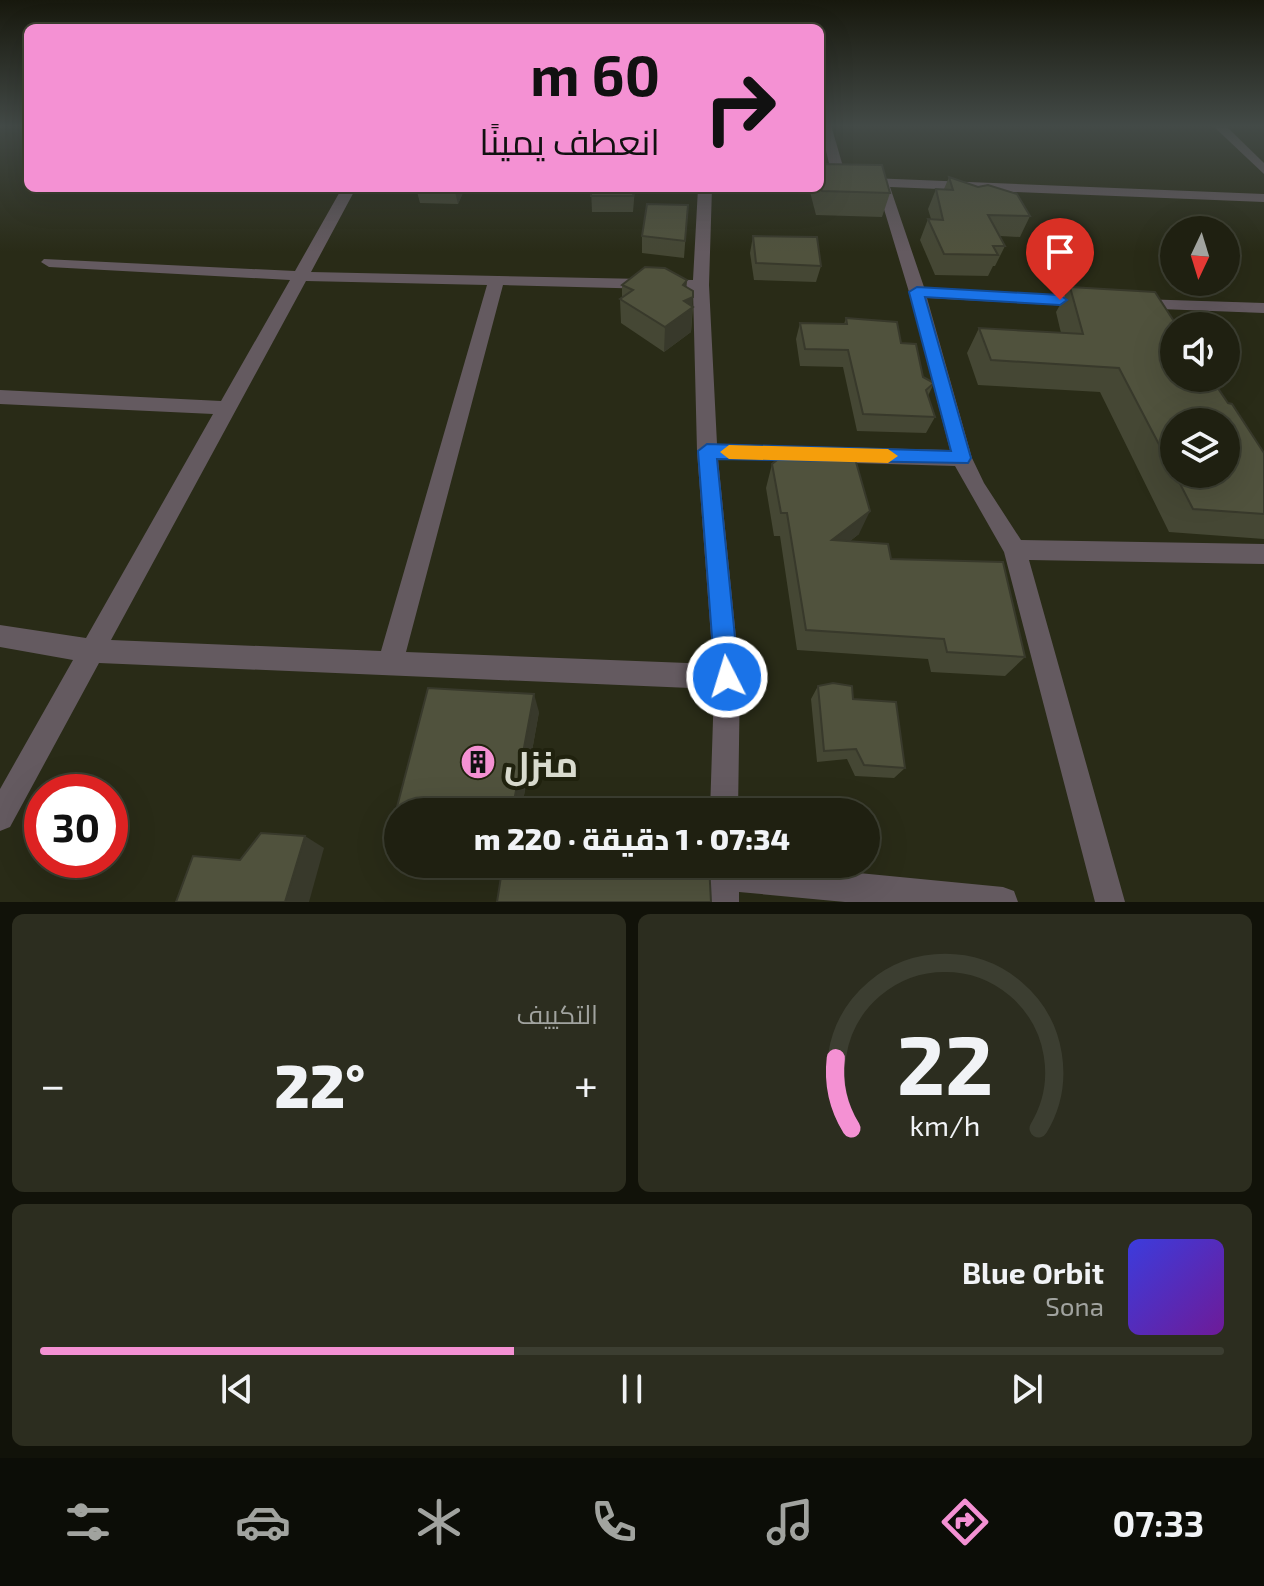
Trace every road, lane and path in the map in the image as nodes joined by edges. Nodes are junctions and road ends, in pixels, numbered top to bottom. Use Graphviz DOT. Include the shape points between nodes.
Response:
graph roads {
  1 [pos="836,167"];
  2 [pos="824,180"];
  3 [pos="840,180"];
  4 [pos="882,182"];
  5 [pos="347,192"];
  6 [pos="705,192"];
  7 [pos="1264,198"];
  8 [pos="49,262"];
  9 [pos="298,276"];
  10 [pos="496,280"];
  11 [pos="701,285"];
  12 [pos="917,292"];
  13 [pos="1098,302"];
  14 [pos="1129,304"];
  15 [pos="1174,306"];
  16 [pos="1264,308"];
  17 [pos="1177,312"];
  18 [pos="0,397"];
  19 [pos="225,408"];
  20 [pos="707,451"];
  21 [pos="962,458"];
  22 [pos="1015,550"];
  23 [pos="1264,554"];
  24 [pos="0,636"];
  25 [pos="91,651"];
  26 [pos="390,663"];
  27 [pos="727,677"];
  28 [pos="724,798"];
  29 [pos="0,817"];
  30 [pos="723,880"];
  31 [pos="1003,902"];
  32 [pos="1110,902"];
  1 -- 3 [label="street"];
  2 -- 3 [label="street"];
  3 -- 4 [label="street"];
  4 -- 7 [label="street"];
  4 -- 12 [label="street"];
  5 -- 9 [label="street"];
  6 -- 11 [label="street"];
  8 -- 9 [label="street"];
  9 -- 10 [label="street"];
  9 -- 19 [label="street"];
  10 -- 11 [label="street"];
  10 -- 26 [label="street"];
  11 -- 20 [label="street"];
  12 -- 13 [label="street"];
  12 -- 21 [label="street"];
  14 -- 15 [label="street"];
  15 -- 16 [label="street"];
  15 -- 17 [label="street"];
  18 -- 19 [label="street"];
  19 -- 25 [label="street"];
  20 -- 21 [label="street"];
  20 -- 27 [label="street"];
  21 -- 22 [label="street"];
  22 -- 23 [label="street"];
  22 -- 32 [label="street"];
  24 -- 25 [label="street"];
  25 -- 26 [label="street"];
  25 -- 29 [label="street"];
  26 -- 27 [label="street"];
  27 -- 28 [label="street"];
  30 -- 31 [label="street"];
}
